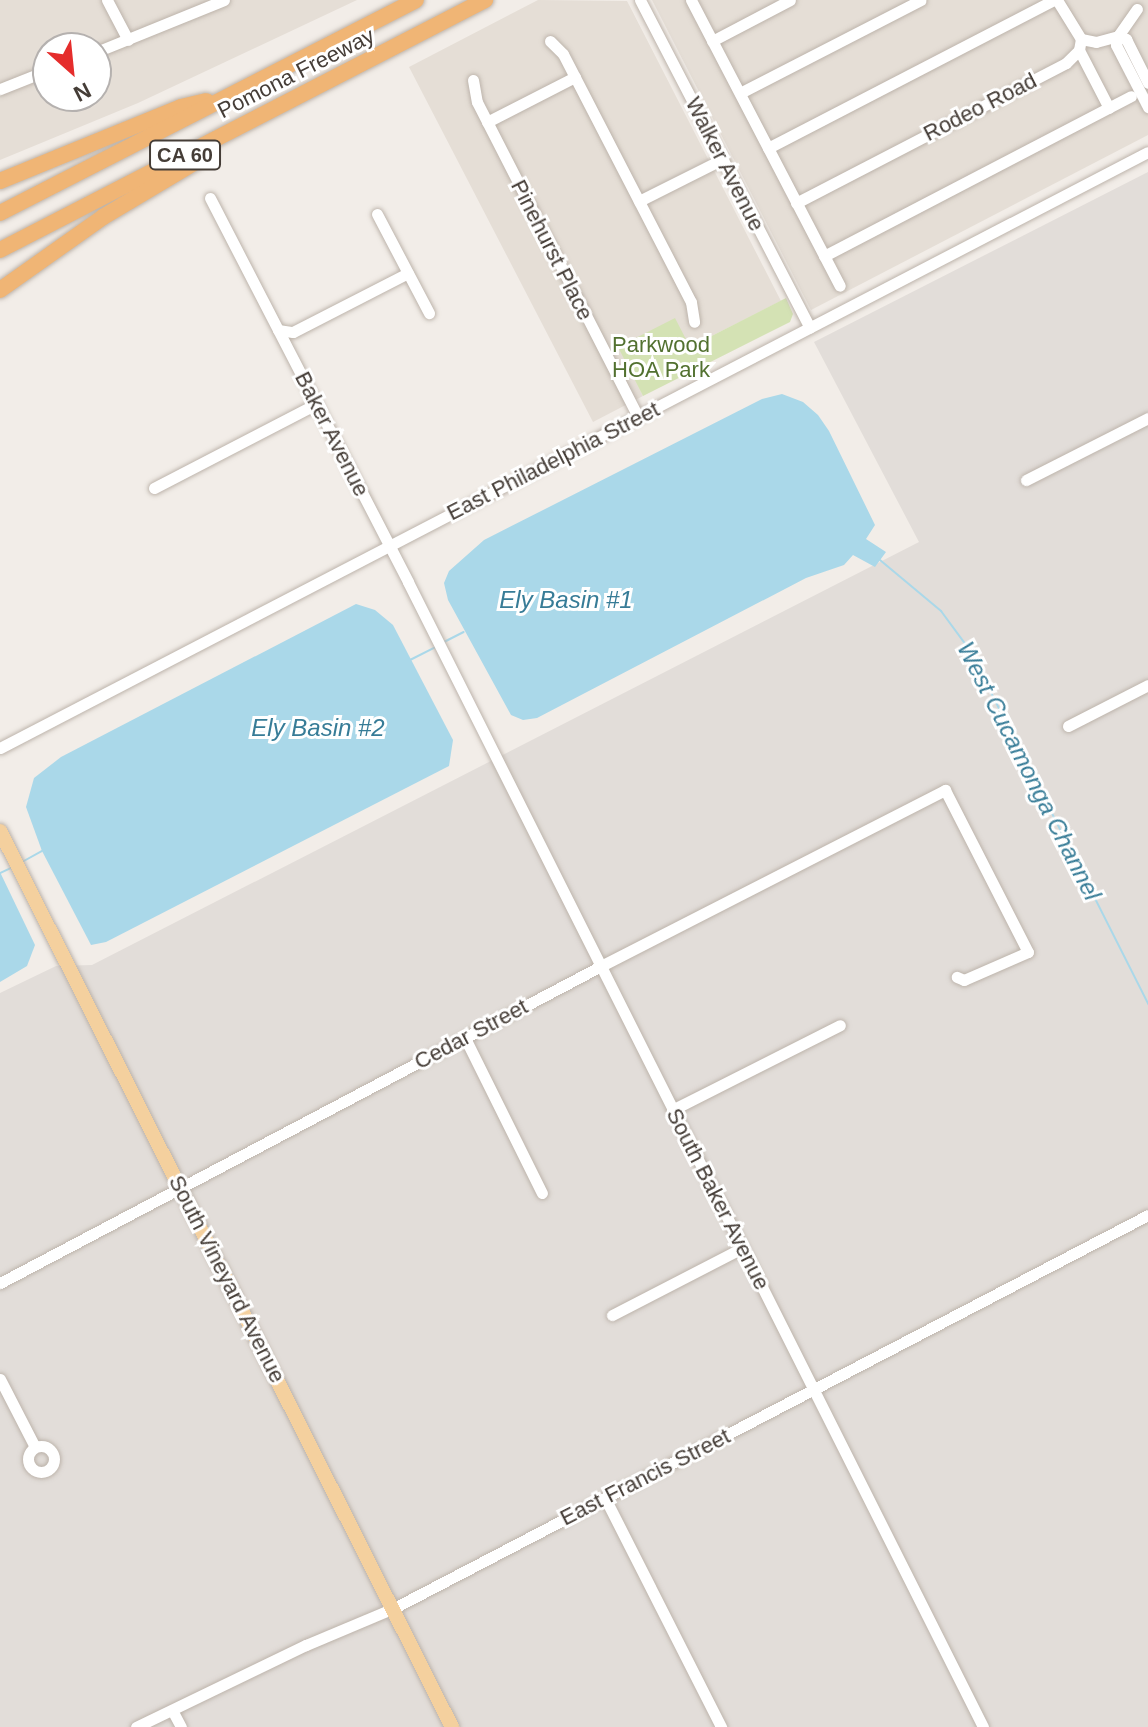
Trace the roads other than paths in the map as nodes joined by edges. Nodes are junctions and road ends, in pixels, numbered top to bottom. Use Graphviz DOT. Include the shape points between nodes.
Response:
graph roads {
  1 [pos="107,0"];
  2 [pos="224,0"];
  3 [pos="416,0"];
  4 [pos="485,0"];
  5 [pos="640,0"];
  6 [pos="691,0"];
  7 [pos="790,0"];
  8 [pos="921,0"];
  9 [pos="1055,0"];
  10 [pos="1140,7"];
  11 [pos="1118,36"];
  12 [pos="128,40"];
  13 [pos="550,41"];
  14 [pos="712,41"];
  15 [pos="1080,45"];
  16 [pos="112,46"];
  17 [pos="371,59"];
  18 [pos="32,76"];
  19 [pos="575,77"];
  20 [pos="473,80"];
  21 [pos="1148,83"];
  22 [pos="0,89"];
  23 [pos="740,93"];
  24 [pos="231,96"];
  25 [pos="1131,96"];
  26 [pos="1148,107"];
  27 [pos="1109,108"];
  28 [pos="487,122"];
  29 [pos="768,148"];
  30 [pos="1148,152"];
  31 [pos="723,159"];
  32 [pos="0,181"];
  33 [pos="210,198"];
  34 [pos="639,201"];
  35 [pos="796,203"];
  36 [pos="0,213"];
  37 [pos="377,214"];
  38 [pos="0,250"];
  39 [pos="824,256"];
  40 [pos="408,273"];
  41 [pos="840,286"];
  42 [pos="0,290"];
  43 [pos="429,313"];
  44 [pos="694,322"];
  45 [pos="810,328"];
  46 [pos="278,330"];
  47 [pos="316,404"];
  48 [pos="638,417"];
  49 [pos="1148,418"];
  50 [pos="1026,480"];
  51 [pos="154,488"];
  52 [pos="390,545"];
  53 [pos="453,670"];
  54 [pos="1148,685"];
  55 [pos="1068,726"];
  56 [pos="0,748"];
  57 [pos="0,831"];
  58 [pos="599,967"];
  59 [pos="957,977"];
  60 [pos="840,1025"];
  61 [pos="465,1038"];
  62 [pos="672,1110"];
  63 [pos="180,1188"];
  64 [pos="542,1193"];
  65 [pos="1148,1215"];
  66 [pos="742,1248"];
  67 [pos="0,1283"];
  68 [pos="612,1315"];
  69 [pos="0,1379"];
  70 [pos="814,1390"];
  71 [pos="35,1447"];
  72 [pos="605,1498"];
  73 [pos="394,1608"];
  74 [pos="172,1710"];
  75 [pos="136,1727"];
  76 [pos="181,1727"];
  77 [pos="452,1727"];
  78 [pos="721,1727"];
  79 [pos="983,1727"];
  1 -- 12 [label="street"];
  2 -- 12 [label="street"];
  3 -- 24 [label="highway, Pomona Freeway / CA 60"];
  4 -- 17 [label="highway, Pomona Freeway / CA 60"];
  5 -- 31 [label="street, Walker Avenue"];
  6 -- 14 [label="street, Walker Avenue"];
  7 -- 14 [label="street"];
  8 -- 23 [label="street"];
  9 -- 15 [label="street"];
  9 -- 29 [label="street"];
  10 -- 11 [label="street"];
  11 -- 15 [label="street"];
  11 -- 21 [label="street" via="1126,39"];
  11 -- 26 [label="street" via="1116,45"];
  12 -- 16 [label="street"];
  13 -- 19 [label="street"];
  14 -- 23 [label="street, Walker Avenue"];
  15 -- 27 [label="street"];
  15 -- 35 [label="street, Rodeo Road" via="1066,63"];
  17 -- 38 [label="highway, Pomona Freeway / CA 60"];
  17 -- 42 [label="highway" via="103,217"];
  18 -- 22 [label="street"];
  19 -- 28 [label="street"];
  19 -- 34 [label="street"];
  20 -- 28 [label="street, Pinehurst Place"];
  23 -- 29 [label="street, Walker Avenue"];
  24 -- 32 [label="highway" via="181,107"];
  24 -- 36 [label="highway, Pomona Freeway / CA 60"];
  25 -- 27 [label="street"];
  27 -- 39 [label="street"];
  28 -- 48 [label="street, Pinehurst Place"];
  29 -- 35 [label="street, Walker Avenue"];
  30 -- 45 [label="street, East Philadelphia Street"];
  31 -- 34 [label="street"];
  31 -- 45 [label="street, Walker Avenue"];
  33 -- 46 [label="street, Baker Avenue"];
  34 -- 44 [label="street" via="691,302"];
  35 -- 39 [label="street, Walker Avenue"];
  37 -- 40 [label="street"];
  39 -- 41 [label="street, Walker Avenue"];
  40 -- 43 [label="street"];
  40 -- 46 [label="street" via="293,332"];
  45 -- 48 [label="street, East Philadelphia Street"];
  46 -- 47 [label="street, Baker Avenue"];
  47 -- 51 [label="street"];
  47 -- 52 [label="street, Baker Avenue"];
  48 -- 52 [label="street, East Philadelphia Street"];
  49 -- 50 [label="street"];
  52 -- 53 [label="street, Baker Avenue"];
  52 -- 56 [label="street, East Philadelphia Street"];
  53 -- 58 [label="street, South Baker Avenue"];
  54 -- 55 [label="street"];
  57 -- 63 [label="main road, South Vineyard Avenue"];
  58 -- 59 [label="street, Cedar Street" via="945,790 1028,952 964,980"];
  58 -- 61 [label="street, Cedar Street"];
  58 -- 62 [label="street, South Baker Avenue"];
  60 -- 62 [label="street"];
  61 -- 63 [label="street, Cedar Street"];
  61 -- 64 [label="street"];
  62 -- 66 [label="street, South Baker Avenue"];
  63 -- 67 [label="street, Cedar Street"];
  63 -- 73 [label="main road, South Vineyard Avenue"];
  65 -- 70 [label="street, East Francis Street"];
  66 -- 68 [label="street"];
  66 -- 70 [label="street, South Baker Avenue"];
  69 -- 71 [label="street"];
  70 -- 72 [label="street, East Francis Street"];
  70 -- 79 [label="street, South Baker Avenue"];
  72 -- 73 [label="street, East Francis Street"];
  72 -- 78 [label="street"];
  73 -- 74 [label="street, East Francis Street"];
  73 -- 77 [label="main road, South Vineyard Avenue"];
  74 -- 75 [label="street, East Francis Street"];
  74 -- 76 [label="street"];
}
